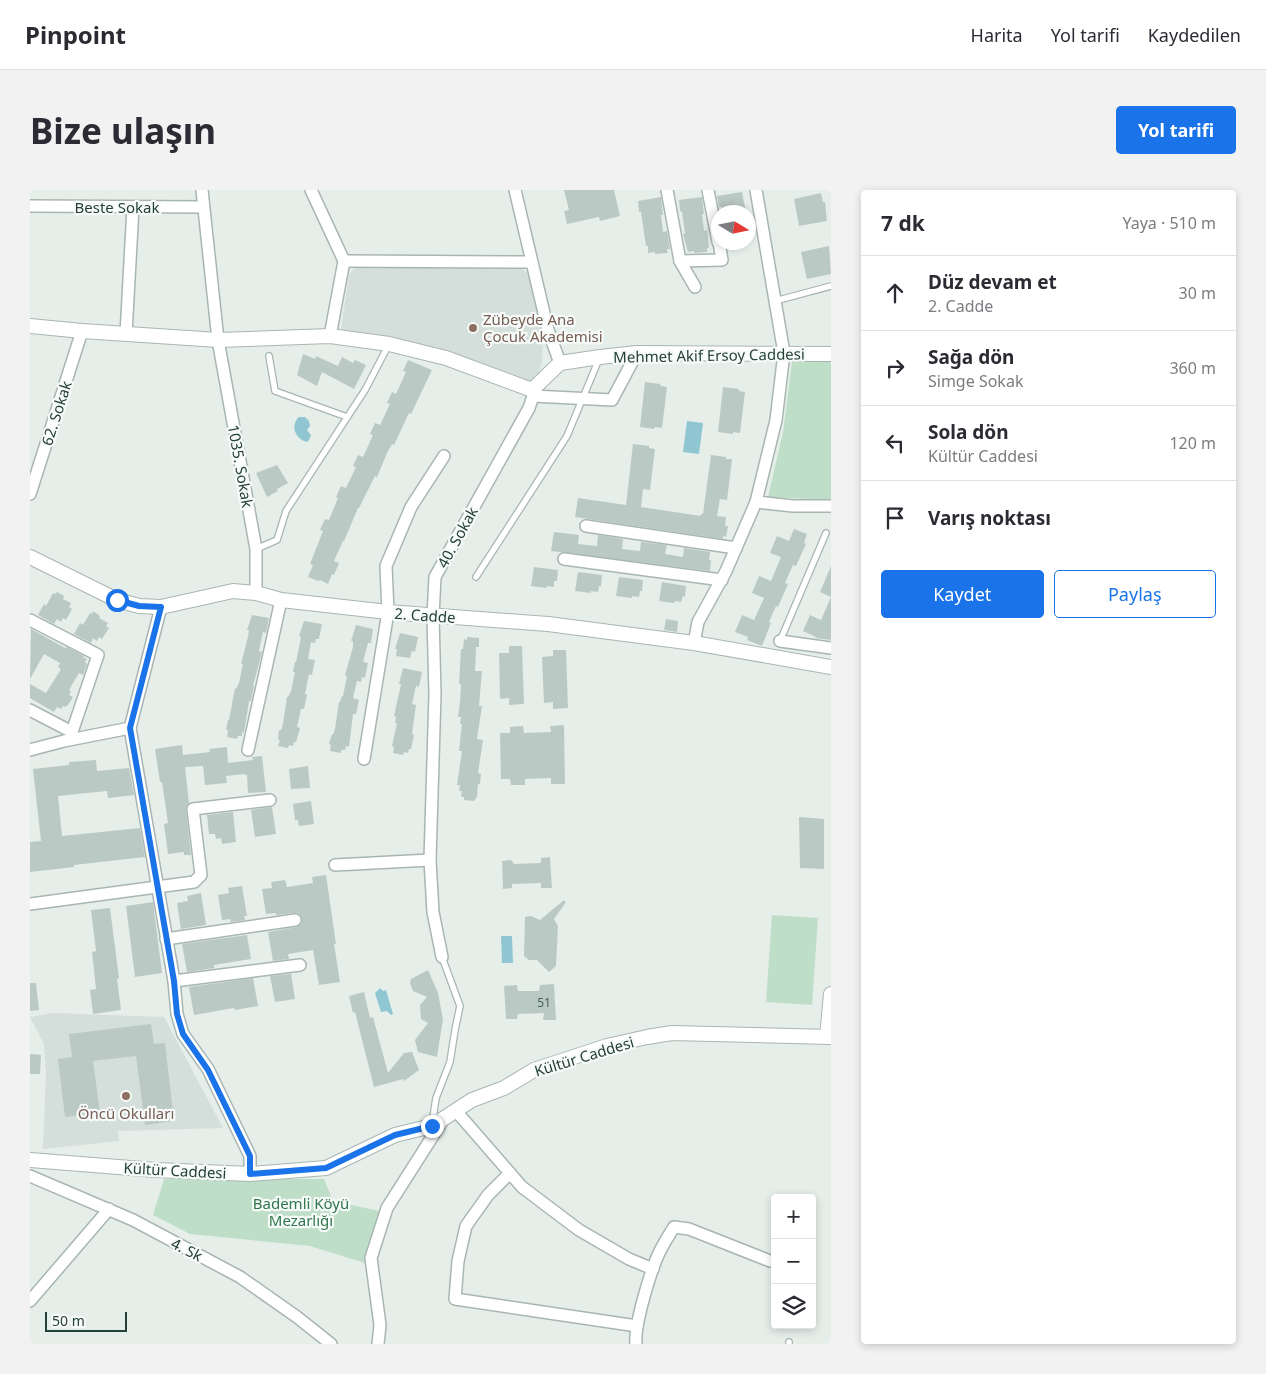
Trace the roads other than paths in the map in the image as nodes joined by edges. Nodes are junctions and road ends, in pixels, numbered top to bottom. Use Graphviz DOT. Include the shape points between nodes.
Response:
graph roads {
  1 [pos="202,190"];
  2 [pos="311,190"];
  3 [pos="515,190"];
  4 [pos="667,190"];
  5 [pos="708,190"];
  6 [pos="756,190"];
  7 [pos="30,206"];
  8 [pos="711,206"];
  9 [pos="133,207"];
  10 [pos="203,207"];
  11 [pos="720,250"];
  12 [pos="680,261"];
  13 [pos="344,262"];
  14 [pos="531,262"];
  15 [pos="831,286"];
  16 [pos="696,287"];
  17 [pos="775,301"];
  18 [pos="30,326"];
  19 [pos="82,331"];
  20 [pos="126,334"];
  21 [pos="330,336"];
  22 [pos="218,340"];
  23 [pos="389,344"];
  24 [pos="636,353"];
  25 [pos="784,353"];
  26 [pos="831,354"];
  27 [pos="269,356"];
  28 [pos="600,357"];
  29 [pos="560,363"];
  30 [pos="532,393"];
  31 [pos="582,399"];
  32 [pos="347,417"];
  33 [pos="444,456"];
  34 [pos="30,494"];
  35 [pos="756,502"];
  36 [pos="831,506"];
  37 [pos="586,526"];
  38 [pos="826,533"];
  39 [pos="736,548"];
  40 [pos="256,549"];
  41 [pos="30,557"];
  42 [pos="564,559"];
  43 [pos="476,578"];
  44 [pos="722,580"];
  45 [pos="256,593"];
  46 [pos="282,600"];
  47 [pos="161,607"];
  48 [pos="388,612"];
  49 [pos="433,616"];
  50 [pos="30,620"];
  51 [pos="780,641"];
  52 [pos="694,643"];
  53 [pos="831,648"];
  54 [pos="831,667"];
  55 [pos="30,710"];
  56 [pos="130,728"];
  57 [pos="30,750"];
  58 [pos="248,750"];
  59 [pos="364,759"];
  60 [pos="270,800"];
  61 [pos="430,860"];
  62 [pos="335,865"];
  63 [pos="157,886"];
  64 [pos="30,904"];
  65 [pos="296,920"];
  66 [pos="166,940"];
  67 [pos="442,957"];
  68 [pos="300,965"];
  69 [pos="174,981"];
  70 [pos="831,994"];
  71 [pos="829,1037"];
  72 [pos="450,1114"];
  73 [pos="432,1126"];
  74 [pos="30,1160"];
  75 [pos="510,1173"];
  76 [pos="250,1174"];
  77 [pos="30,1176"];
  78 [pos="109,1209"];
  79 [pos="770,1261"];
  80 [pos="653,1269"];
  81 [pos="30,1301"];
  82 [pos="637,1326"];
  83 [pos="332,1344"];
  84 [pos="378,1344"];
  85 [pos="636,1344"];
  1 -- 10 [label="street"];
  2 -- 13 [label="street"];
  3 -- 14 [label="street"];
  4 -- 12 [label="street"];
  5 -- 8 [label="street"];
  6 -- 17 [label="street"];
  7 -- 9 [label="street, Beste Sokak"];
  9 -- 10 [label="street, Beste Sokak"];
  9 -- 20 [label="street"];
  10 -- 22 [label="street"];
  11 -- 12 [label="street" via="722,260"];
  12 -- 16 [label="street"];
  13 -- 14 [label="street"];
  13 -- 21 [label="street"];
  14 -- 29 [label="street"];
  15 -- 17 [label="lane"];
  17 -- 25 [label="street"];
  18 -- 19 [label="street"];
  19 -- 20 [label="street"];
  19 -- 34 [label="street, 62. Sokak"];
  20 -- 22 [label="street"];
  21 -- 22 [label="street"];
  21 -- 23 [label="street"];
  22 -- 40 [label="street, 1035. Sokak"];
  23 -- 30 [label="street" via="446,358"];
  23 -- 32 [label="lane"];
  24 -- 25 [label="street, Mehmet Akif Ersoy Caddesi"];
  24 -- 28 [label="street, Mehmet Akif Ersoy Caddesi"];
  24 -- 31 [label="street" via="612,400"];
  25 -- 26 [label="street, Mehmet Akif Ersoy Caddesi"];
  25 -- 35 [label="street" via="776,420"];
  27 -- 32 [label="lane" via="274,391"];
  28 -- 29 [label="street, Mehmet Akif Ersoy Caddesi"];
  28 -- 31 [label="lane"];
  29 -- 30 [label="street"];
  30 -- 31 [label="street"];
  30 -- 49 [label="street, 40. Sokak" via="529,408 435,578"];
  31 -- 43 [label="lane" via="567,436"];
  32 -- 40 [label="lane" via="286,511 277,540"];
  33 -- 48 [label="street" via="412,507 386,566"];
  35 -- 36 [label="street"];
  35 -- 39 [label="street"];
  37 -- 39 [label="street"];
  38 -- 51 [label="lane"];
  39 -- 44 [label="street"];
  40 -- 45 [label="street, 1035. Sokak"];
  41 -- 47 [label="street, 2. Cadde" via="117,600"];
  42 -- 44 [label="street"];
  44 -- 52 [label="street" via="698,622"];
  45 -- 46 [label="street, 2. Cadde"];
  45 -- 47 [label="street, 2. Cadde" via="233,591"];
  46 -- 48 [label="street, 2. Cadde"];
  46 -- 58 [label="street"];
  47 -- 56 [label="street"];
  48 -- 49 [label="street, 2. Cadde"];
  48 -- 59 [label="street"];
  49 -- 52 [label="street, 2. Cadde" via="548,624"];
  49 -- 61 [label="street, 40. Sokak" via="435,694"];
  50 -- 55 [label="street" via="98,655 72,732"];
  51 -- 53 [label="street"];
  52 -- 54 [label="street, 2. Cadde"];
  56 -- 57 [label="street"];
  56 -- 63 [label="street"];
  60 -- 63 [label="street" via="193,810 201,875 194,882"];
  61 -- 62 [label="street"];
  61 -- 67 [label="street, 40. Sokak" via="433,912"];
  63 -- 64 [label="street"];
  63 -- 66 [label="street"];
  65 -- 66 [label="street"];
  66 -- 69 [label="street"];
  67 -- 73 [label="lane" via="460,1006 450,1062 436,1098"];
  68 -- 69 [label="street"];
  69 -- 76 [label="street" via="177,1014 183,1034 208,1070 250,1156"];
  70 -- 71 [label="street"];
  71 -- 72 [label="street, Kültür Caddesi" via="672,1033 647,1037 607,1046 534,1070"];
  72 -- 73 [label="street, Kültür Caddesi"];
  72 -- 75 [label="street"];
  72 -- 84 [label="street" via="387,1208 372,1258 380,1325"];
  73 -- 76 [label="street, Kültür Caddesi" via="395,1135 326,1168"];
  74 -- 76 [label="street, Kültür Caddesi"];
  75 -- 80 [label="street" via="522,1187 579,1230"];
  75 -- 82 [label="street" via="488,1195 466,1226 458,1262 455,1299"];
  77 -- 78 [label="street, 4. Sk"];
  78 -- 81 [label="street"];
  78 -- 83 [label="street, 4. Sk" via="240,1277"];
  79 -- 80 [label="street" via="689,1229 674,1227"];
  80 -- 82 [label="street"];
  82 -- 85 [label="street"];
}
